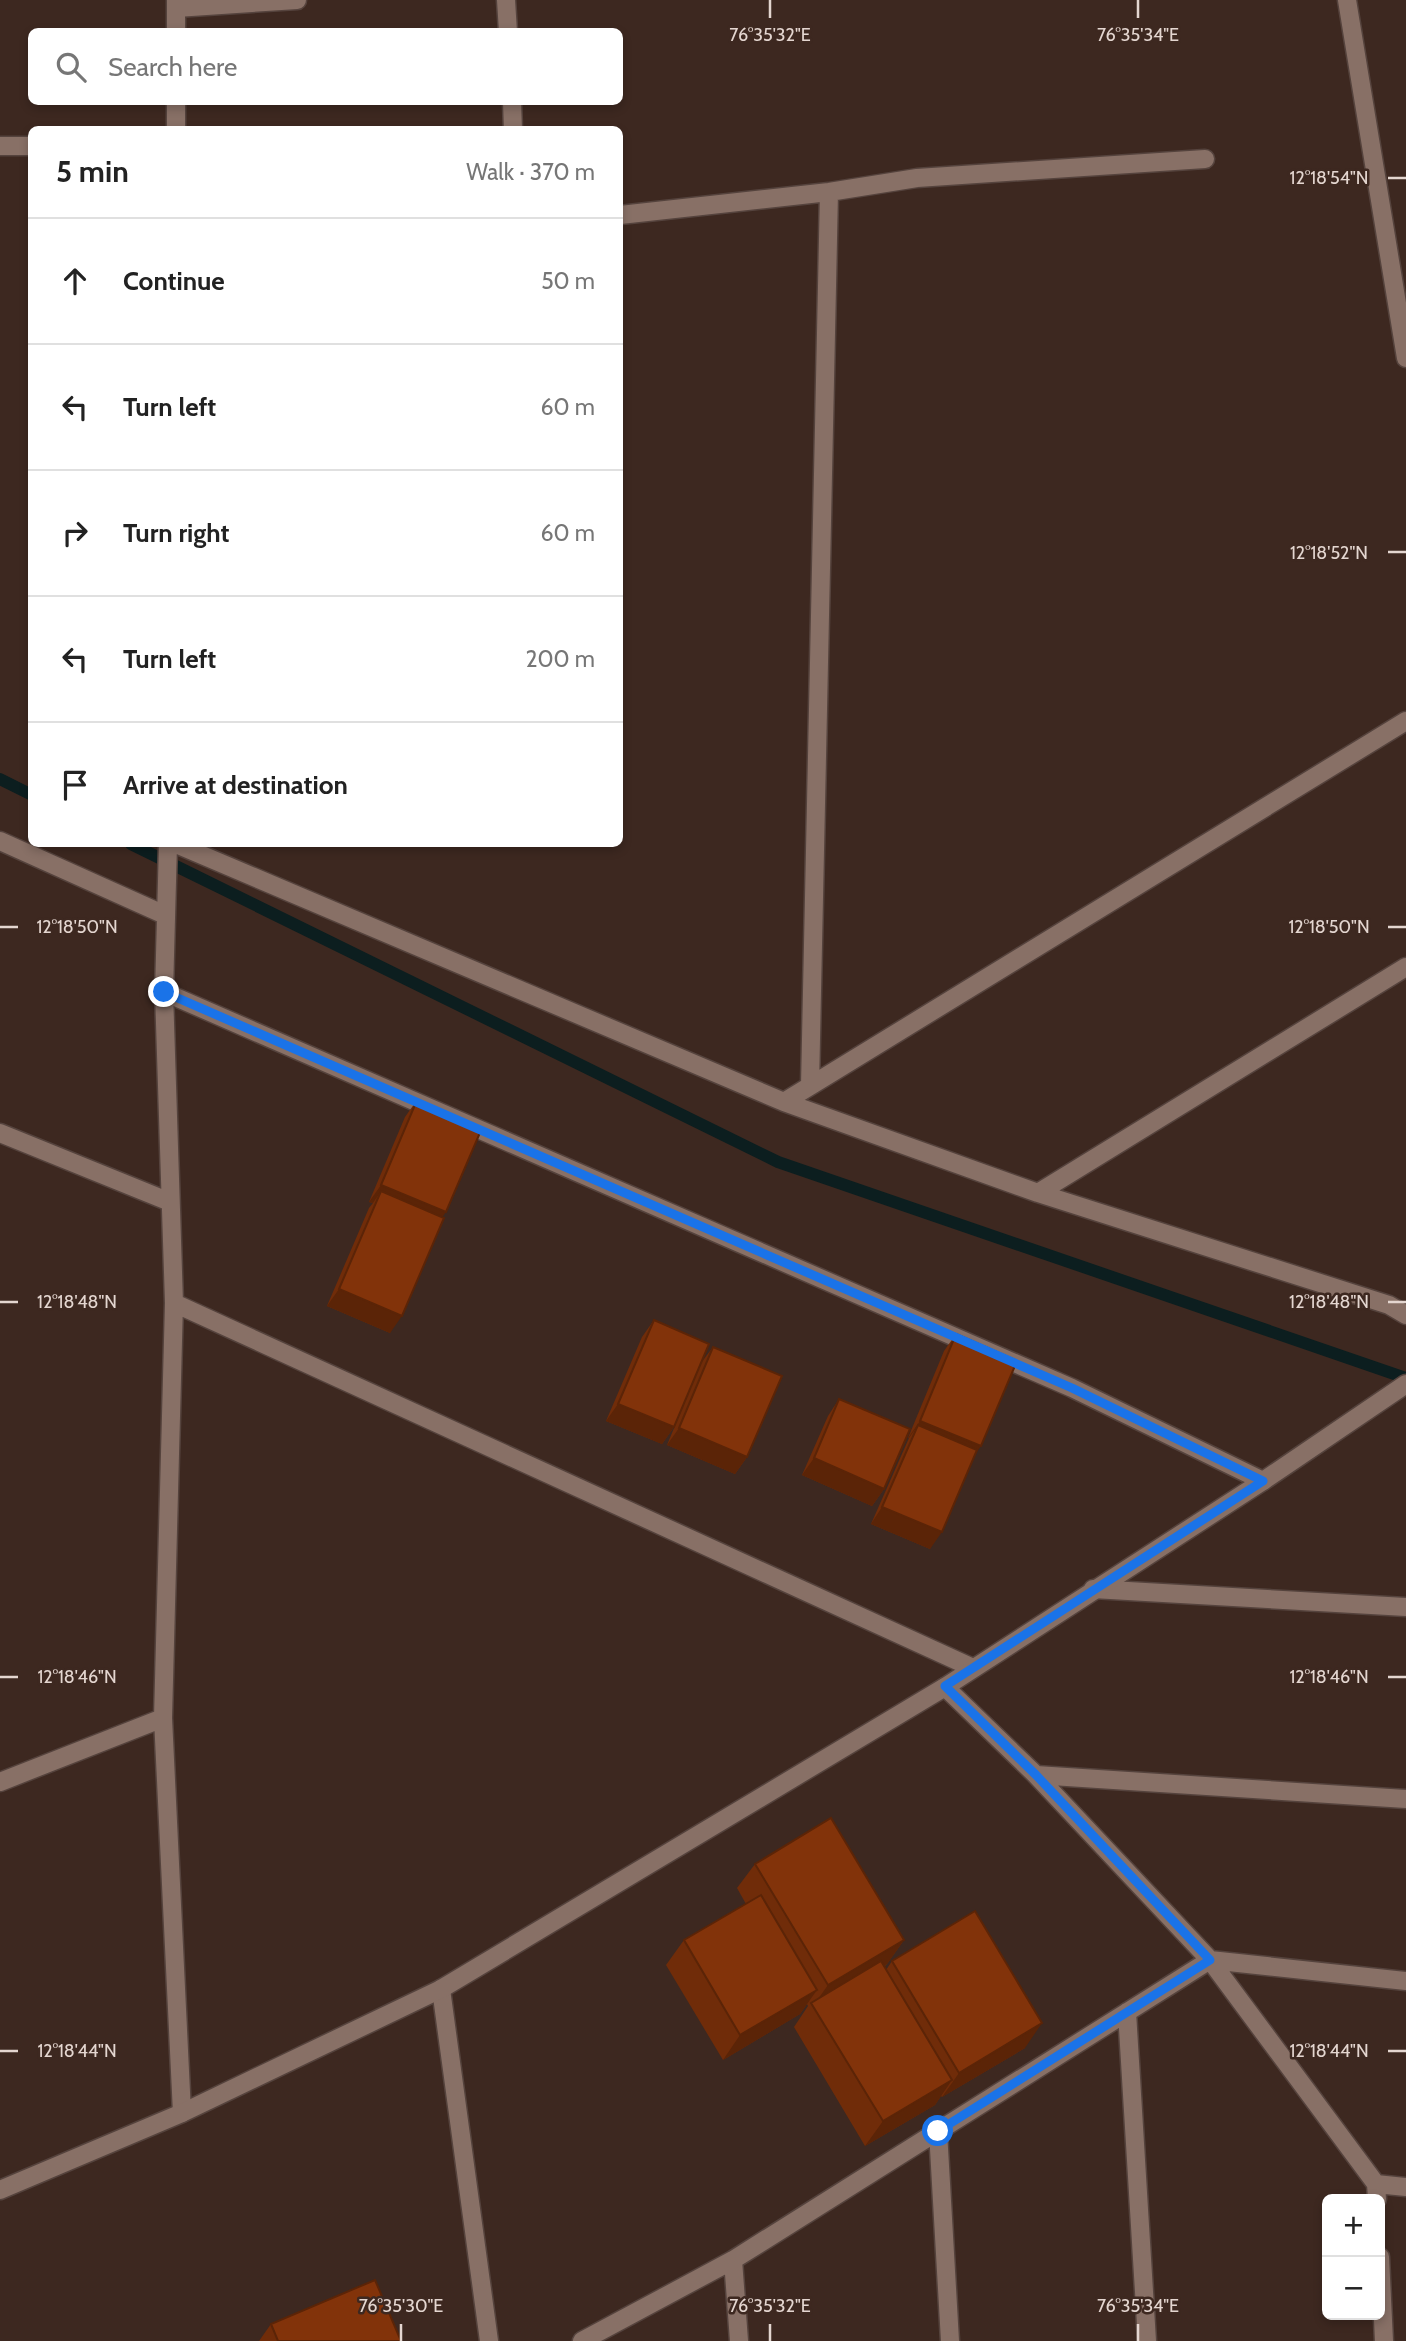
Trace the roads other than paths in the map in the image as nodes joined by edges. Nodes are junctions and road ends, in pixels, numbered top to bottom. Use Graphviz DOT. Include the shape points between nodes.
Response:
graph roads {
  1 [pos="297,0"];
  2 [pos="506,0"];
  3 [pos="1347,0"];
  4 [pos="176,4"];
  5 [pos="176,28"];
  6 [pos="508,28"];
  7 [pos="176,105"];
  8 [pos="512,105"];
  9 [pos="176,126"];
  10 [pos="513,126"];
  11 [pos="0,146"];
  12 [pos="28,146"];
  13 [pos="1205,159"];
  14 [pos="829,192"];
  15 [pos="623,215"];
  16 [pos="1406,358"];
  17 [pos="1406,721"];
  18 [pos="0,841"];
  19 [pos="168,847"];
  20 [pos="183,847"];
  21 [pos="165,915"];
  22 [pos="1406,967"];
  23 [pos="164,992"];
  24 [pos="810,1086"];
  25 [pos="784,1102"];
  26 [pos="0,1133"];
  27 [pos="1038,1194"];
  28 [pos="170,1202"];
  29 [pos="174,1303"];
  30 [pos="1406,1315"];
  31 [pos="1406,1384"];
  32 [pos="1263,1481"];
  33 [pos="1093,1589"];
  34 [pos="1406,1607"];
  35 [pos="973,1668"];
  36 [pos="945,1686"];
  37 [pos="163,1718"];
  38 [pos="1036,1775"];
  39 [pos="0,1782"];
  40 [pos="1406,1799"];
  41 [pos="1210,1960"];
  42 [pos="1406,1981"];
  43 [pos="441,1989"];
  44 [pos="1127,2012"];
  45 [pos="182,2113"];
  46 [pos="938,2131"];
  47 [pos="1406,2188"];
  48 [pos="0,2190"];
  49 [pos="1376,2192"];
  50 [pos="733,2260"];
  51 [pos="1383,2320"];
  52 [pos="489,2341"];
  53 [pos="582,2341"];
  54 [pos="739,2341"];
  55 [pos="950,2341"];
  56 [pos="1147,2341"];
  57 [pos="1384,2341"];
  1 -- 4 [label="street"];
  2 -- 6 [label="street"];
  3 -- 16 [label="street"];
  4 -- 5 [label="street"];
  7 -- 9 [label="street"];
  8 -- 10 [label="street"];
  11 -- 12 [label="street"];
  13 -- 14 [label="street" via="917,178"];
  14 -- 15 [label="street"];
  14 -- 24 [label="street"];
  17 -- 24 [label="street"];
  18 -- 21 [label="street"];
  19 -- 21 [label="street"];
  20 -- 25 [label="street"];
  21 -- 23 [label="street"];
  22 -- 27 [label="street"];
  23 -- 28 [label="street"];
  23 -- 32 [label="street" via="1072,1388"];
  24 -- 25 [label="street"];
  25 -- 27 [label="street"];
  26 -- 28 [label="street"];
  27 -- 30 [label="street" via="1389,1305"];
  28 -- 29 [label="street"];
  29 -- 35 [label="street"];
  29 -- 37 [label="street"];
  31 -- 32 [label="street"];
  32 -- 33 [label="street"];
  33 -- 34 [label="street"];
  33 -- 35 [label="street"];
  35 -- 36 [label="street"];
  36 -- 38 [label="street"];
  36 -- 43 [label="street"];
  37 -- 39 [label="street"];
  37 -- 45 [label="street"];
  38 -- 40 [label="street"];
  38 -- 41 [label="street"];
  41 -- 42 [label="street"];
  41 -- 44 [label="street"];
  41 -- 49 [label="street"];
  43 -- 45 [label="street"];
  43 -- 52 [label="street"];
  44 -- 46 [label="street"];
  44 -- 56 [label="street"];
  45 -- 48 [label="street"];
  46 -- 50 [label="street"];
  46 -- 55 [label="street"];
  47 -- 49 [label="street"];
  50 -- 53 [label="street"];
  50 -- 54 [label="street"];
  51 -- 57 [label="street"];
}
